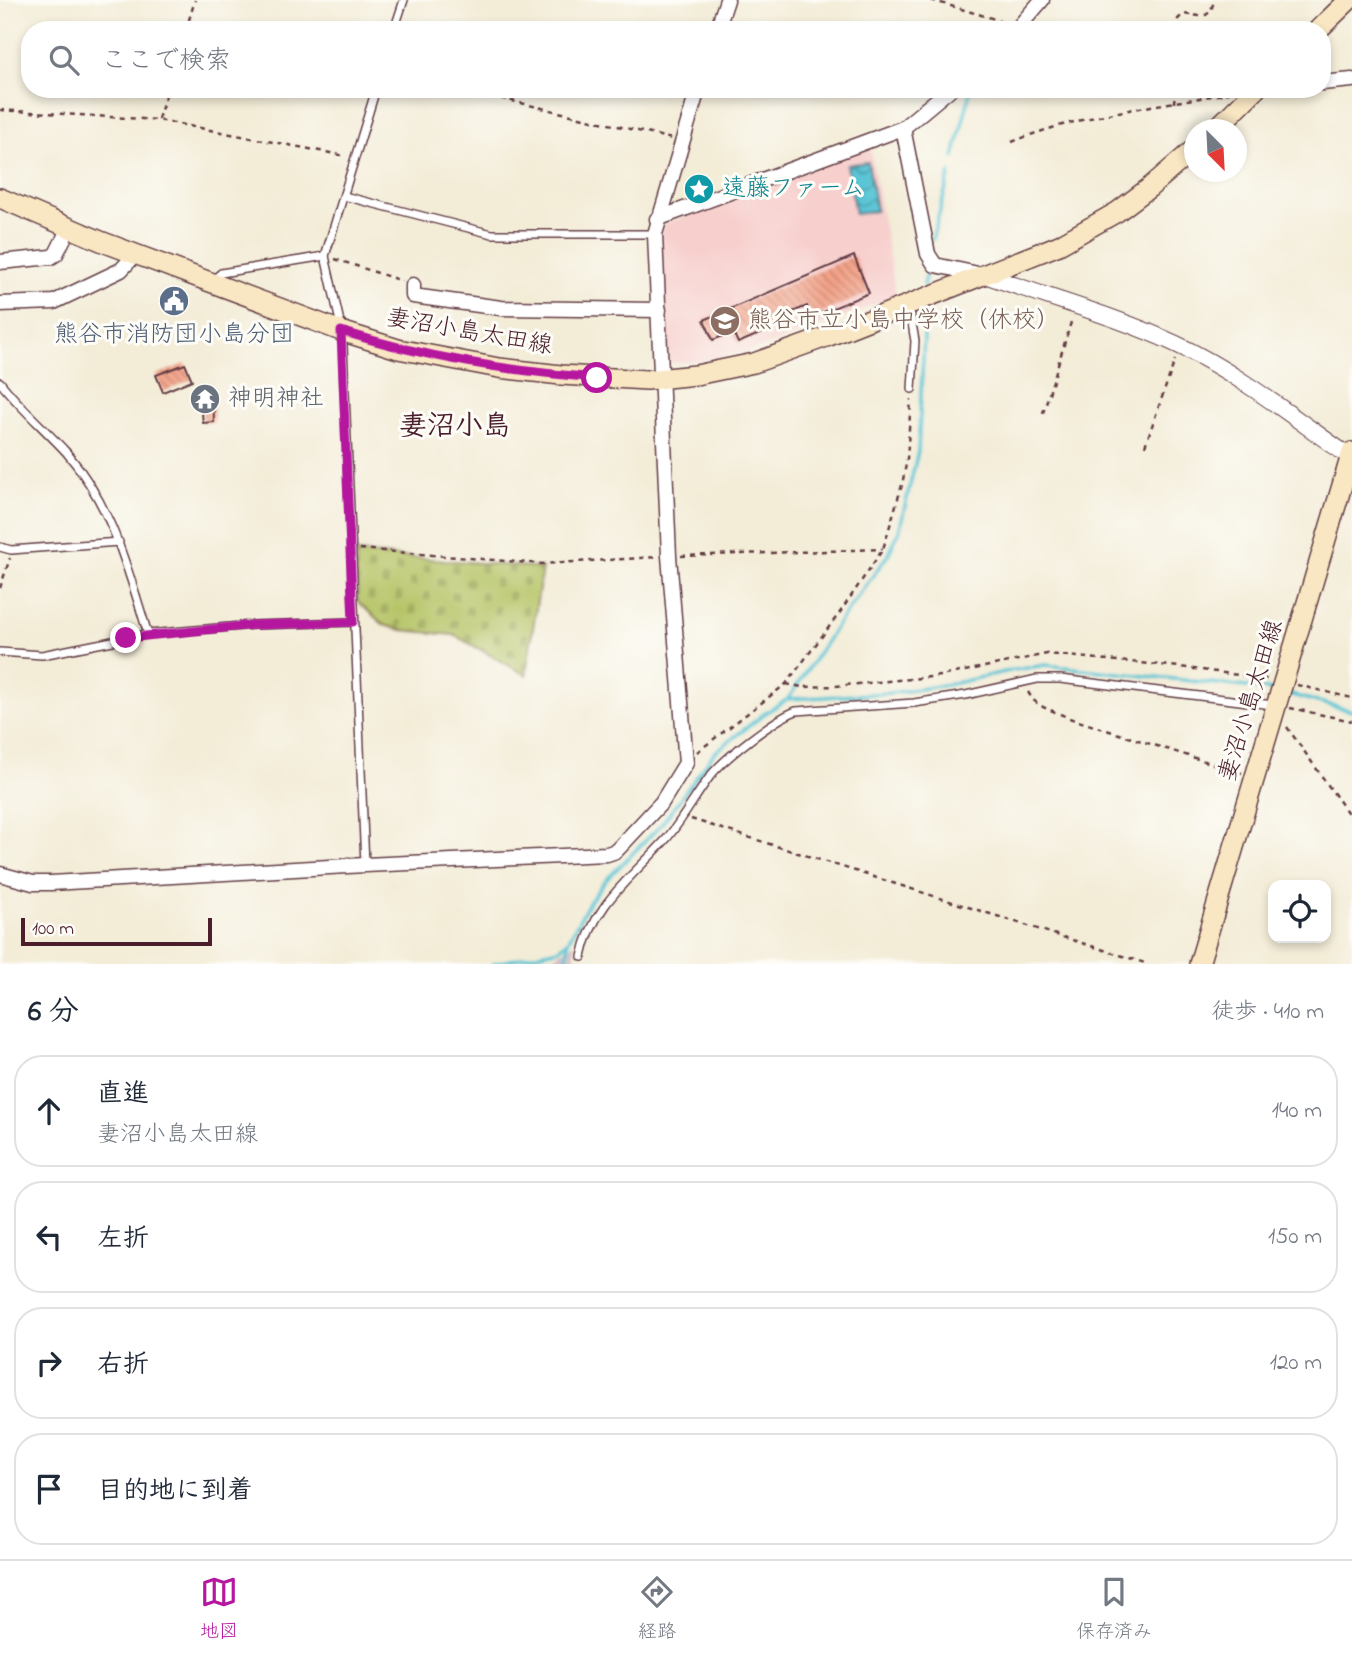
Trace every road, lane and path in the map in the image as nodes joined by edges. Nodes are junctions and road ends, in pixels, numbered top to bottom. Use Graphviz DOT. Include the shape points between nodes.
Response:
graph roads {
  1 [pos="195,0"];
  2 [pos="404,0"];
  3 [pos="727,0"];
  4 [pos="931,0"];
  5 [pos="1042,0"];
  6 [pos="1214,0"];
  7 [pos="1349,0"];
  8 [pos="189,21"];
  9 [pos="397,21"];
  10 [pos="720,21"];
  11 [pos="999,21"];
  12 [pos="1024,21"];
  13 [pos="1178,21"];
  14 [pos="1327,21"];
  15 [pos="1352,80"];
  16 [pos="1331,82"];
  17 [pos="164,98"];
  18 [pos="373,98"];
  19 [pos="499,98"];
  20 [pos="695,98"];
  21 [pos="939,98"];
  22 [pos="1174,98"];
  23 [pos="1202,98"];
  24 [pos="1240,98"];
  25 [pos="1174,103"];
  26 [pos="0,110"];
  27 [pos="1223,119"];
  28 [pos="158,120"];
  29 [pos="902,128"];
  30 [pos="682,142"];
  31 [pos="1012,142"];
  32 [pos="355,158"];
  33 [pos="1184,158"];
  34 [pos="344,195"];
  35 [pos="0,198"];
  36 [pos="656,226"];
  37 [pos="69,228"];
  38 [pos="136,254"];
  39 [pos="326,256"];
  40 [pos="0,262"];
  41 [pos="985,275"];
  42 [pos="212,282"];
  43 [pos="413,285"];
  44 [pos="0,304"];
  45 [pos="909,305"];
  46 [pos="1077,305"];
  47 [pos="659,310"];
  48 [pos="341,331"];
  49 [pos="1180,346"];
  50 [pos="662,379"];
  51 [pos="0,382"];
  52 [pos="912,389"];
  53 [pos="1043,413"];
  54 [pos="1145,446"];
  55 [pos="1351,454"];
  56 [pos="119,542"];
  57 [pos="0,547"];
  58 [pos="350,548"];
  59 [pos="883,549"];
  60 [pos="11,550"];
  61 [pos="669,556"];
  62 [pos="0,588"];
  63 [pos="353,622"];
  64 [pos="148,635"];
  65 [pos="0,652"];
  66 [pos="1023,682"];
  67 [pos="1277,702"];
  68 [pos="1352,721"];
  69 [pos="686,763"];
  70 [pos="1255,778"];
  71 [pos="684,817"];
  72 [pos="1352,819"];
  73 [pos="365,865"];
  74 [pos="0,874"];
  75 [pos="582,957"];
  76 [pos="1148,964"];
  77 [pos="1199,964"];
  1 -- 8 [label="path"];
  2 -- 9 [label="lane"];
  3 -- 10 [label="street"];
  4 -- 11 [label="path"];
  5 -- 12 [label="street"];
  6 -- 13 [label="path" via="1207,15 1184,14"];
  7 -- 14 [label="main road"];
  15 -- 16 [label="street"];
  17 -- 28 [label="path"];
  18 -- 32 [label="lane"];
  19 -- 30 [label="path"];
  20 -- 30 [label="street"];
  21 -- 29 [label="street"];
  22 -- 25 [label="path"];
  23 -- 25 [label="path"];
  24 -- 27 [label="main road"];
  25 -- 31 [label="path" via="1102,115"];
  26 -- 28 [label="path"];
  28 -- 32 [label="path"];
  29 -- 36 [label="street"];
  29 -- 41 [label="street" via="928,254 935,265"];
  30 -- 36 [label="street"];
  32 -- 34 [label="lane"];
  33 -- 41 [label="main road, 妻沼小島太田線" via="1096,225"];
  34 -- 36 [label="lane" via="492,234"];
  34 -- 39 [label="lane"];
  35 -- 37 [label="main road, 妻沼小島太田線"];
  36 -- 47 [label="street"];
  37 -- 38 [label="main road, 妻沼小島太田線"];
  37 -- 40 [label="street" via="51,257"];
  38 -- 42 [label="main road, 妻沼小島太田線"];
  38 -- 44 [label="street" via="121,270 54,302"];
  39 -- 42 [label="lane" via="221,273"];
  39 -- 43 [label="path"];
  39 -- 48 [label="lane"];
  41 -- 45 [label="main road, 妻沼小島太田線"];
  41 -- 46 [label="street"];
  42 -- 48 [label="main road, 妻沼小島太田線"];
  43 -- 47 [label="street" via="414,296 501,308"];
  45 -- 50 [label="main road, 妻沼小島太田線" via="754,363"];
  45 -- 52 [label="lane" via="915,341"];
  46 -- 49 [label="street"];
  46 -- 53 [label="path"];
  47 -- 50 [label="street"];
  48 -- 50 [label="main road, 妻沼小島太田線" via="424,355 499,368"];
  48 -- 58 [label="lane"];
  49 -- 54 [label="path"];
  49 -- 55 [label="street" via="1231,373"];
  50 -- 61 [label="street"];
  51 -- 56 [label="lane" via="67,453 92,488"];
  52 -- 59 [label="path" via="904,472"];
  55 -- 67 [label="main road, 妻沼小島太田線"];
  56 -- 60 [label="lane"];
  56 -- 64 [label="lane"];
  57 -- 60 [label="lane"];
  58 -- 61 [label="path" via="542,564"];
  58 -- 63 [label="lane"];
  59 -- 61 [label="path"];
  59 -- 69 [label="path" via="786,684"];
  60 -- 62 [label="path"];
  61 -- 69 [label="street"];
  63 -- 64 [label="lane"];
  63 -- 73 [label="lane"];
  64 -- 65 [label="lane" via="42,655"];
  66 -- 67 [label="lane" via="1060,679"];
  66 -- 70 [label="path" via="1033,700 1072,719"];
  66 -- 71 [label="lane" via="943,699 789,713 727,759"];
  67 -- 68 [label="path"];
  67 -- 70 [label="main road, 妻沼小島太田線"];
  67 -- 72 [label="path" via="1283,721"];
  69 -- 73 [label="street" via="662,802 616,851 607,854"];
  70 -- 77 [label="main road, 妻沼小島太田線"];
  71 -- 75 [label="lane" via="603,906"];
  71 -- 76 [label="path"];
  73 -- 74 [label="street" via="51,883"];
}
